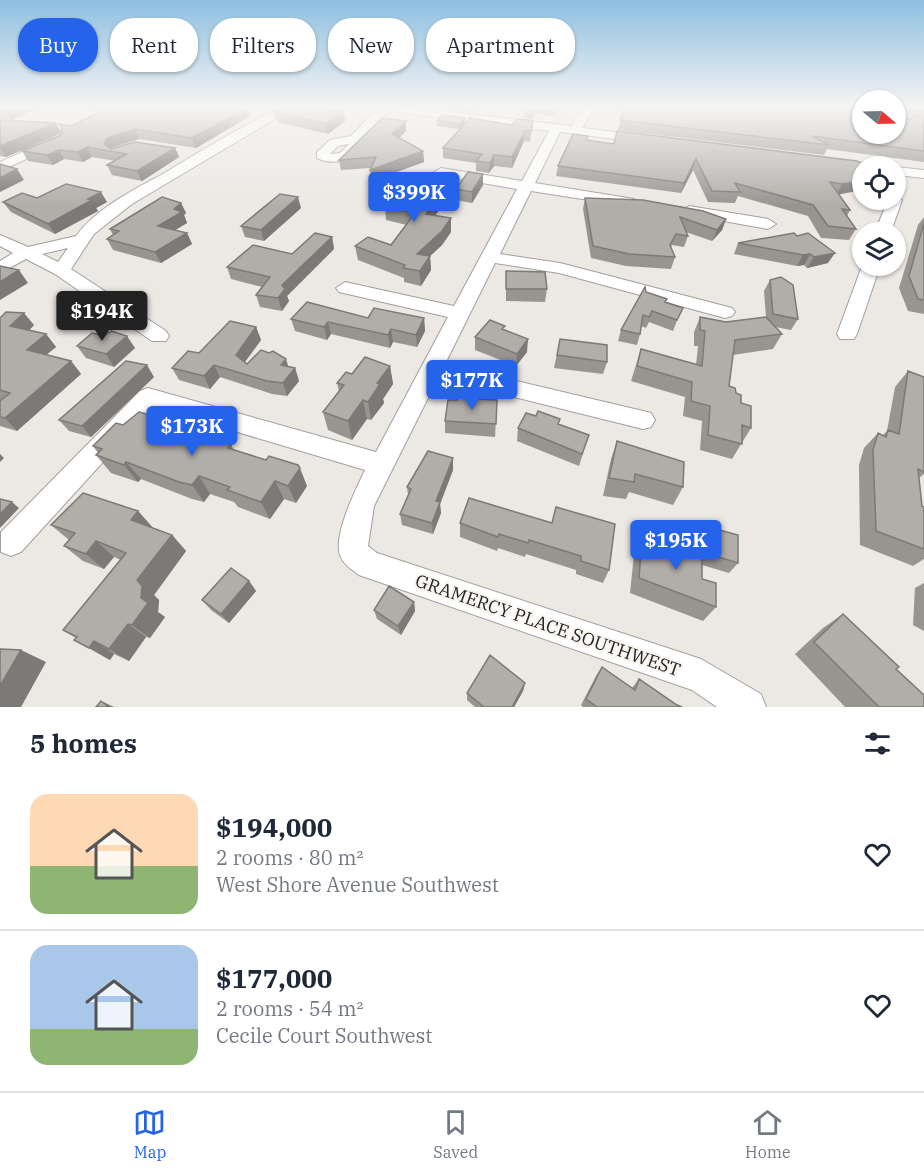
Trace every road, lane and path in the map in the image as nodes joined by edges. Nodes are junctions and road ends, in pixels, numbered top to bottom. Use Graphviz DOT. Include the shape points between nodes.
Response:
graph roads {
  1 [pos="59,140"];
  2 [pos="229,140"];
  3 [pos="558,140"];
  4 [pos="648,140"];
  5 [pos="656,141"];
  6 [pos="181,152"];
  7 [pos="202,155"];
  8 [pos="0,167"];
  9 [pos="441,172"];
  10 [pos="906,172"];
  11 [pos="924,174"];
  12 [pos="527,186"];
  13 [pos="650,205"];
  14 [pos="672,208"];
  15 [pos="768,224"];
  16 [pos="0,240"];
  17 [pos="80,240"];
  18 [pos="25,253"];
  19 [pos="489,257"];
  20 [pos="0,268"];
  21 [pos="61,270"];
  22 [pos="867,276"];
  23 [pos="345,288"];
  24 [pos="725,312"];
  25 [pos="459,314"];
  26 [pos="847,334"];
  27 [pos="159,336"];
  28 [pos="432,369"];
  29 [pos="643,420"];
  30 [pos="381,464"];
  31 [pos="11,542"];
  32 [pos="748,707"];
  1 -- 8 [label="street"];
  2 -- 7 [label="street"];
  3 -- 12 [label="street"];
  4 -- 5 [label="street"];
  6 -- 7 [label="street"];
  7 -- 17 [label="street" via="127,201"];
  9 -- 12 [label="street"];
  10 -- 11 [label="street"];
  12 -- 13 [label="street"];
  12 -- 19 [label="street"];
  14 -- 15 [label="street"];
  16 -- 18 [label="street"];
  17 -- 18 [label="street"];
  17 -- 21 [label="street"];
  18 -- 20 [label="street"];
  18 -- 21 [label="street"];
  19 -- 24 [label="street" via="560,268"];
  19 -- 25 [label="street"];
  21 -- 27 [label="street"];
  22 -- 26 [label="street"];
  23 -- 25 [label="street"];
  25 -- 28 [label="street"];
  28 -- 29 [label="street"];
  28 -- 30 [label="street"];
  30 -- 31 [label="street" via="148,397"];
  30 -- 32 [label="street, GRAMERCY PLACE SOUTHWEST" via="361,505 353,544 353,552 369,565 701,676"];
}
